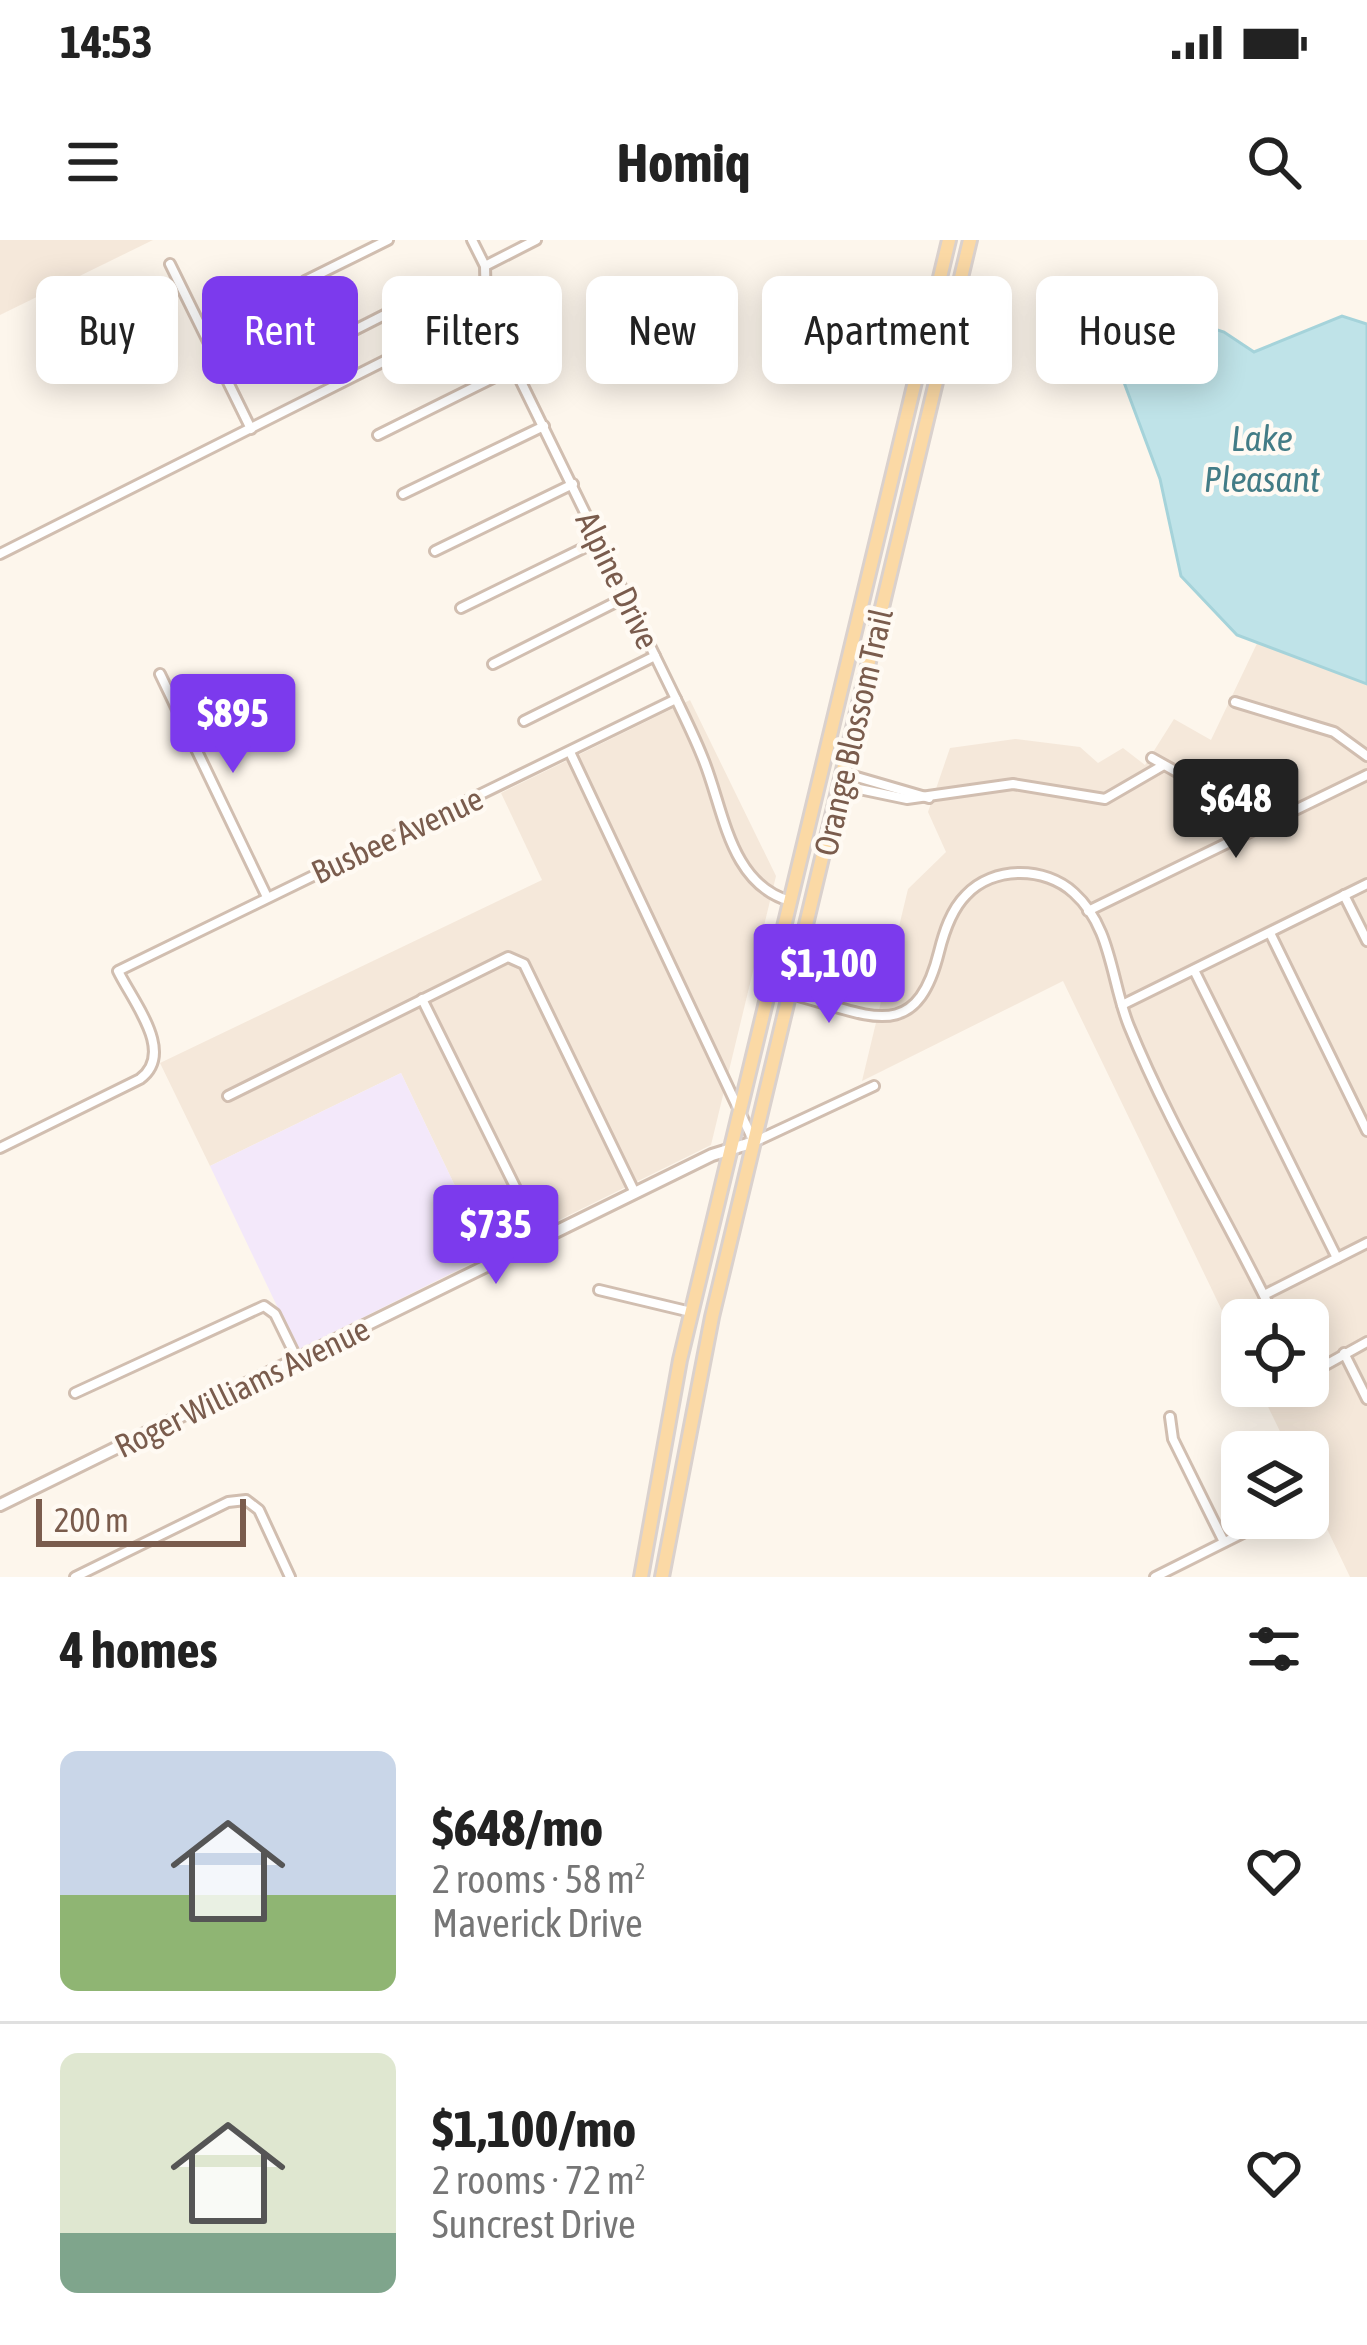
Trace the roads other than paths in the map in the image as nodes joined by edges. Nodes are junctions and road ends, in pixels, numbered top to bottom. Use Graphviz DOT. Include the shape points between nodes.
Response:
graph roads {
  1 [pos="388,240"];
  2 [pos="472,240"];
  3 [pos="536,240"];
  4 [pos="949,240"];
  5 [pos="970,240"];
  6 [pos="170,264"];
  7 [pos="485,266"];
  8 [pos="315,276"];
  9 [pos="485,276"];
  10 [pos="334,384"];
  11 [pos="480,384"];
  12 [pos="523,384"];
  13 [pos="544,426"];
  14 [pos="250,429"];
  15 [pos="377,435"];
  16 [pos="573,484"];
  17 [pos="403,494"];
  18 [pos="598,541"];
  19 [pos="435,551"];
  20 [pos="0,554"];
  21 [pos="864,596"];
  22 [pos="626,598"];
  23 [pos="884,601"];
  24 [pos="461,608"];
  25 [pos="655,656"];
  26 [pos="494,664"];
  27 [pos="160,674"];
  28 [pos="676,699"];
  29 [pos="1235,702"];
  30 [pos="524,721"];
  31 [pos="570,752"];
  32 [pos="1367,755"];
  33 [pos="1152,758"];
  34 [pos="1162,766"];
  35 [pos="1367,775"];
  36 [pos="841,779"];
  37 [pos="1244,833"];
  38 [pos="1367,884"];
  39 [pos="1344,895"];
  40 [pos="267,897"];
  41 [pos="790,901"];
  42 [pos="1088,911"];
  43 [pos="1270,932"];
  44 [pos="1367,941"];
  45 [pos="776,959"];
  46 [pos="1194,970"];
  47 [pos="790,994"];
  48 [pos="422,999"];
  49 [pos="1122,1005"];
  50 [pos="874,1086"];
  51 [pos="227,1096"];
  52 [pos="740,1110"];
  53 [pos="1367,1131"];
  54 [pos="754,1142"];
  55 [pos="0,1148"];
  56 [pos="731,1149"];
  57 [pos="635,1193"];
  58 [pos="541,1239"];
  59 [pos="1367,1243"];
  60 [pos="1337,1258"];
  61 [pos="599,1290"];
  62 [pos="1264,1295"];
  63 [pos="1266,1299"];
  64 [pos="692,1312"];
  65 [pos="712,1317"];
  66 [pos="1367,1342"];
  67 [pos="1344,1353"];
  68 [pos="297,1360"];
  69 [pos="1329,1362"];
  70 [pos="75,1393"];
  71 [pos="1367,1399"];
  72 [pos="1170,1417"];
  73 [pos="653,1495"];
  74 [pos="673,1498"];
  75 [pos="0,1505"];
  76 [pos="1230,1539"];
  77 [pos="1224,1542"];
  78 [pos="75,1577"];
  79 [pos="290,1577"];
  80 [pos="641,1577"];
  81 [pos="662,1577"];
  82 [pos="1155,1577"];
  1 -- 8 [label="street"];
  2 -- 7 [label="street, Alpine Drive"];
  3 -- 7 [label="street"];
  4 -- 21 [label="main road, Orange Blossom Trail"];
  5 -- 23 [label="main road, Orange Blossom Trail"];
  6 -- 14 [label="street"];
  7 -- 9 [label="street, Alpine Drive"];
  10 -- 14 [label="street"];
  11 -- 15 [label="street"];
  12 -- 13 [label="street, Alpine Drive"];
  13 -- 16 [label="street, Alpine Drive"];
  13 -- 17 [label="street"];
  14 -- 20 [label="street"];
  16 -- 18 [label="street, Alpine Drive"];
  16 -- 19 [label="street"];
  18 -- 22 [label="street, Alpine Drive"];
  18 -- 24 [label="street"];
  21 -- 23 [label="main road"];
  21 -- 41 [label="main road, Orange Blossom Trail"];
  22 -- 25 [label="street, Alpine Drive"];
  22 -- 26 [label="street"];
  23 -- 36 [label="main road, Orange Blossom Trail"];
  25 -- 28 [label="street, Alpine Drive"];
  25 -- 30 [label="street"];
  27 -- 40 [label="street"];
  28 -- 31 [label="street, Busbee Avenue"];
  28 -- 41 [label="street, Alpine Drive" via="720,818 752,878"];
  29 -- 32 [label="street" via="1334,732"];
  31 -- 40 [label="street, Busbee Avenue"];
  31 -- 52 [label="street"];
  33 -- 34 [label="street"];
  34 -- 36 [label="street" via="1105,799 1013,784 930,799"];
  34 -- 37 [label="street" via="1202,786"];
  35 -- 37 [label="street"];
  36 -- 47 [label="main road, Orange Blossom Trail"];
  37 -- 42 [label="street"];
  38 -- 39 [label="street"];
  39 -- 43 [label="street"];
  39 -- 44 [label="street"];
  40 -- 55 [label="street, Busbee Avenue" via="118,971 156,1047 154,1066"];
  41 -- 45 [label="main road, Orange Blossom Trail"];
  42 -- 47 [label="street" via="1043,876 995,877 968,892 953,913 929,991 913,1009 887,1017"];
  42 -- 49 [label="street" via="1111,956"];
  43 -- 46 [label="street"];
  43 -- 53 [label="street"];
  45 -- 47 [label="main road"];
  45 -- 52 [label="main road, Orange Blossom Trail"];
  46 -- 49 [label="street"];
  46 -- 60 [label="street"];
  47 -- 54 [label="main road, Orange Blossom Trail"];
  48 -- 51 [label="street"];
  48 -- 57 [label="street" via="508,957 524,964"];
  48 -- 58 [label="street"];
  49 -- 62 [label="street"];
  50 -- 54 [label="street, Roger Williams Avenue"];
  52 -- 54 [label="street"];
  52 -- 56 [label="main road, Orange Blossom Trail"];
  54 -- 56 [label="street, Roger Williams Avenue"];
  54 -- 65 [label="main road, Orange Blossom Trail"];
  56 -- 57 [label="street, Roger Williams Avenue"];
  56 -- 64 [label="main road, Orange Blossom Trail"];
  57 -- 58 [label="street, Roger Williams Avenue"];
  58 -- 68 [label="street, Roger Williams Avenue"];
  59 -- 60 [label="street"];
  60 -- 62 [label="street"];
  61 -- 64 [label="street"];
  62 -- 63 [label="street"];
  64 -- 65 [label="main road"];
  64 -- 73 [label="main road, Orange Blossom Trail"];
  65 -- 74 [label="main road, Orange Blossom Trail"];
  66 -- 67 [label="street"];
  67 -- 69 [label="street"];
  67 -- 71 [label="street"];
  68 -- 70 [label="street" via="264,1306"];
  68 -- 75 [label="street, Roger Williams Avenue"];
  72 -- 77 [label="street"];
  73 -- 74 [label="main road"];
  73 -- 80 [label="main road, Orange Blossom Trail"];
  74 -- 81 [label="main road, Orange Blossom Trail"];
  76 -- 77 [label="street"];
  77 -- 82 [label="street"];
  78 -- 79 [label="street" via="246,1500 259,1510"];
}
